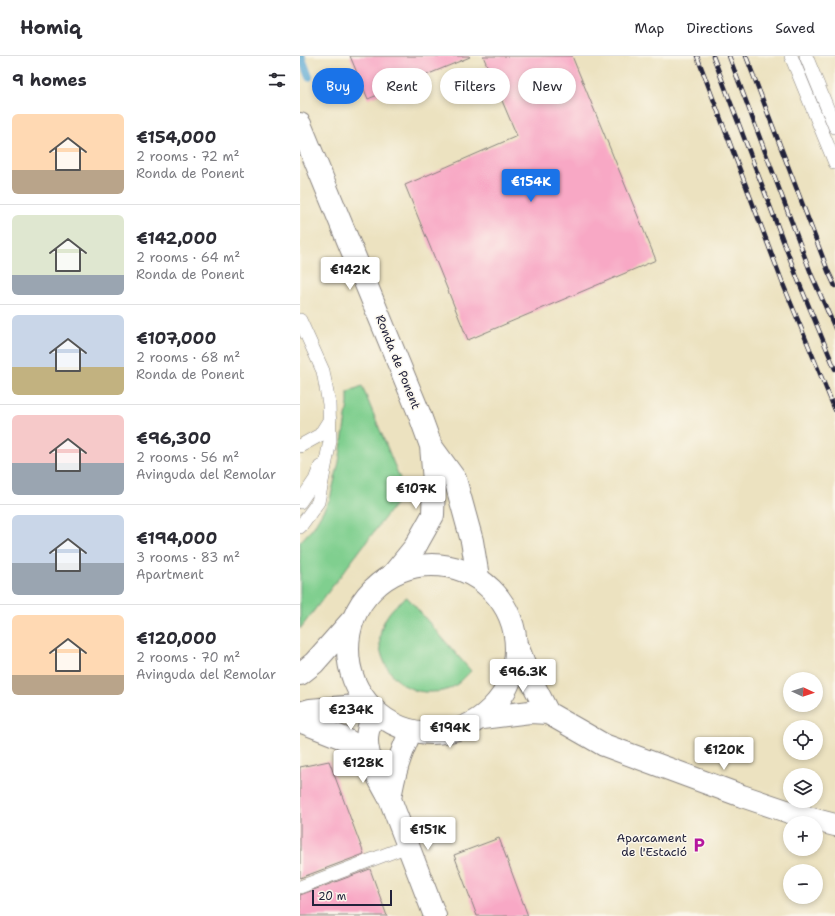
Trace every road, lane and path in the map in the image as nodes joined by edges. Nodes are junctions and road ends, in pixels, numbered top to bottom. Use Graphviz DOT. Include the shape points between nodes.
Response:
graph roads {
  1 [pos="791,56"];
  2 [pos="806,56"];
  3 [pos="300,124"];
  4 [pos="835,127"];
  5 [pos="835,163"];
  6 [pos="300,320"];
  7 [pos="330,419"];
  8 [pos="300,446"];
  9 [pos="431,446"];
  10 [pos="300,485"];
  11 [pos="300,502"];
  12 [pos="300,527"];
  13 [pos="394,573"];
  14 [pos="478,577"];
  15 [pos="353,618"];
  16 [pos="517,645"];
  17 [pos="300,674"];
  18 [pos="370,708"];
  19 [pos="300,713"];
  20 [pos="548,713"];
  21 [pos="482,718"];
  22 [pos="300,722"];
  23 [pos="412,731"];
  24 [pos="368,753"];
  25 [pos="390,799"];
  26 [pos="835,825"];
  27 [pos="408,846"];
  28 [pos="300,887"];
  29 [pos="435,916"];
  1 -- 5 [label="lane"];
  2 -- 4 [label="lane"];
  3 -- 9 [label="street, Ronda de Ponent"];
  6 -- 7 [label="lane" via="323,371"];
  7 -- 8 [label="lane" via="320,435"];
  7 -- 10 [label="lane" via="315,466"];
  7 -- 11 [label="lane" via="322,460 315,480"];
  7 -- 12 [label="lane" via="330,441 318,502"];
  9 -- 13 [label="street, Ronda de Ponent" via="433,515 414,547"];
  9 -- 14 [label="street, Ronda de Ponent" via="455,479 472,541"];
  13 -- 14 [label="street" via="422,565 451,566"];
  13 -- 15 [label="street" via="377,585 363,600"];
  14 -- 16 [label="street" via="498,595 508,612"];
  15 -- 17 [label="street" via="314,663"];
  15 -- 18 [label="street" via="348,645 351,672"];
  16 -- 20 [label="street"];
  16 -- 21 [label="street" via="514,673 501,698"];
  18 -- 19 [label="street" via="310,710"];
  18 -- 23 [label="street" via="390,724"];
  18 -- 24 [label="street"];
  20 -- 21 [label="street" via="530,712"];
  20 -- 26 [label="street" via="604,745 742,796"];
  21 -- 23 [label="street" via="462,728 440,734"];
  22 -- 24 [label="street" via="343,738"];
  23 -- 25 [label="street" via="400,757"];
  24 -- 25 [label="street"];
  25 -- 27 [label="street"];
  27 -- 28 [label="lane"];
  27 -- 29 [label="street"];
}
